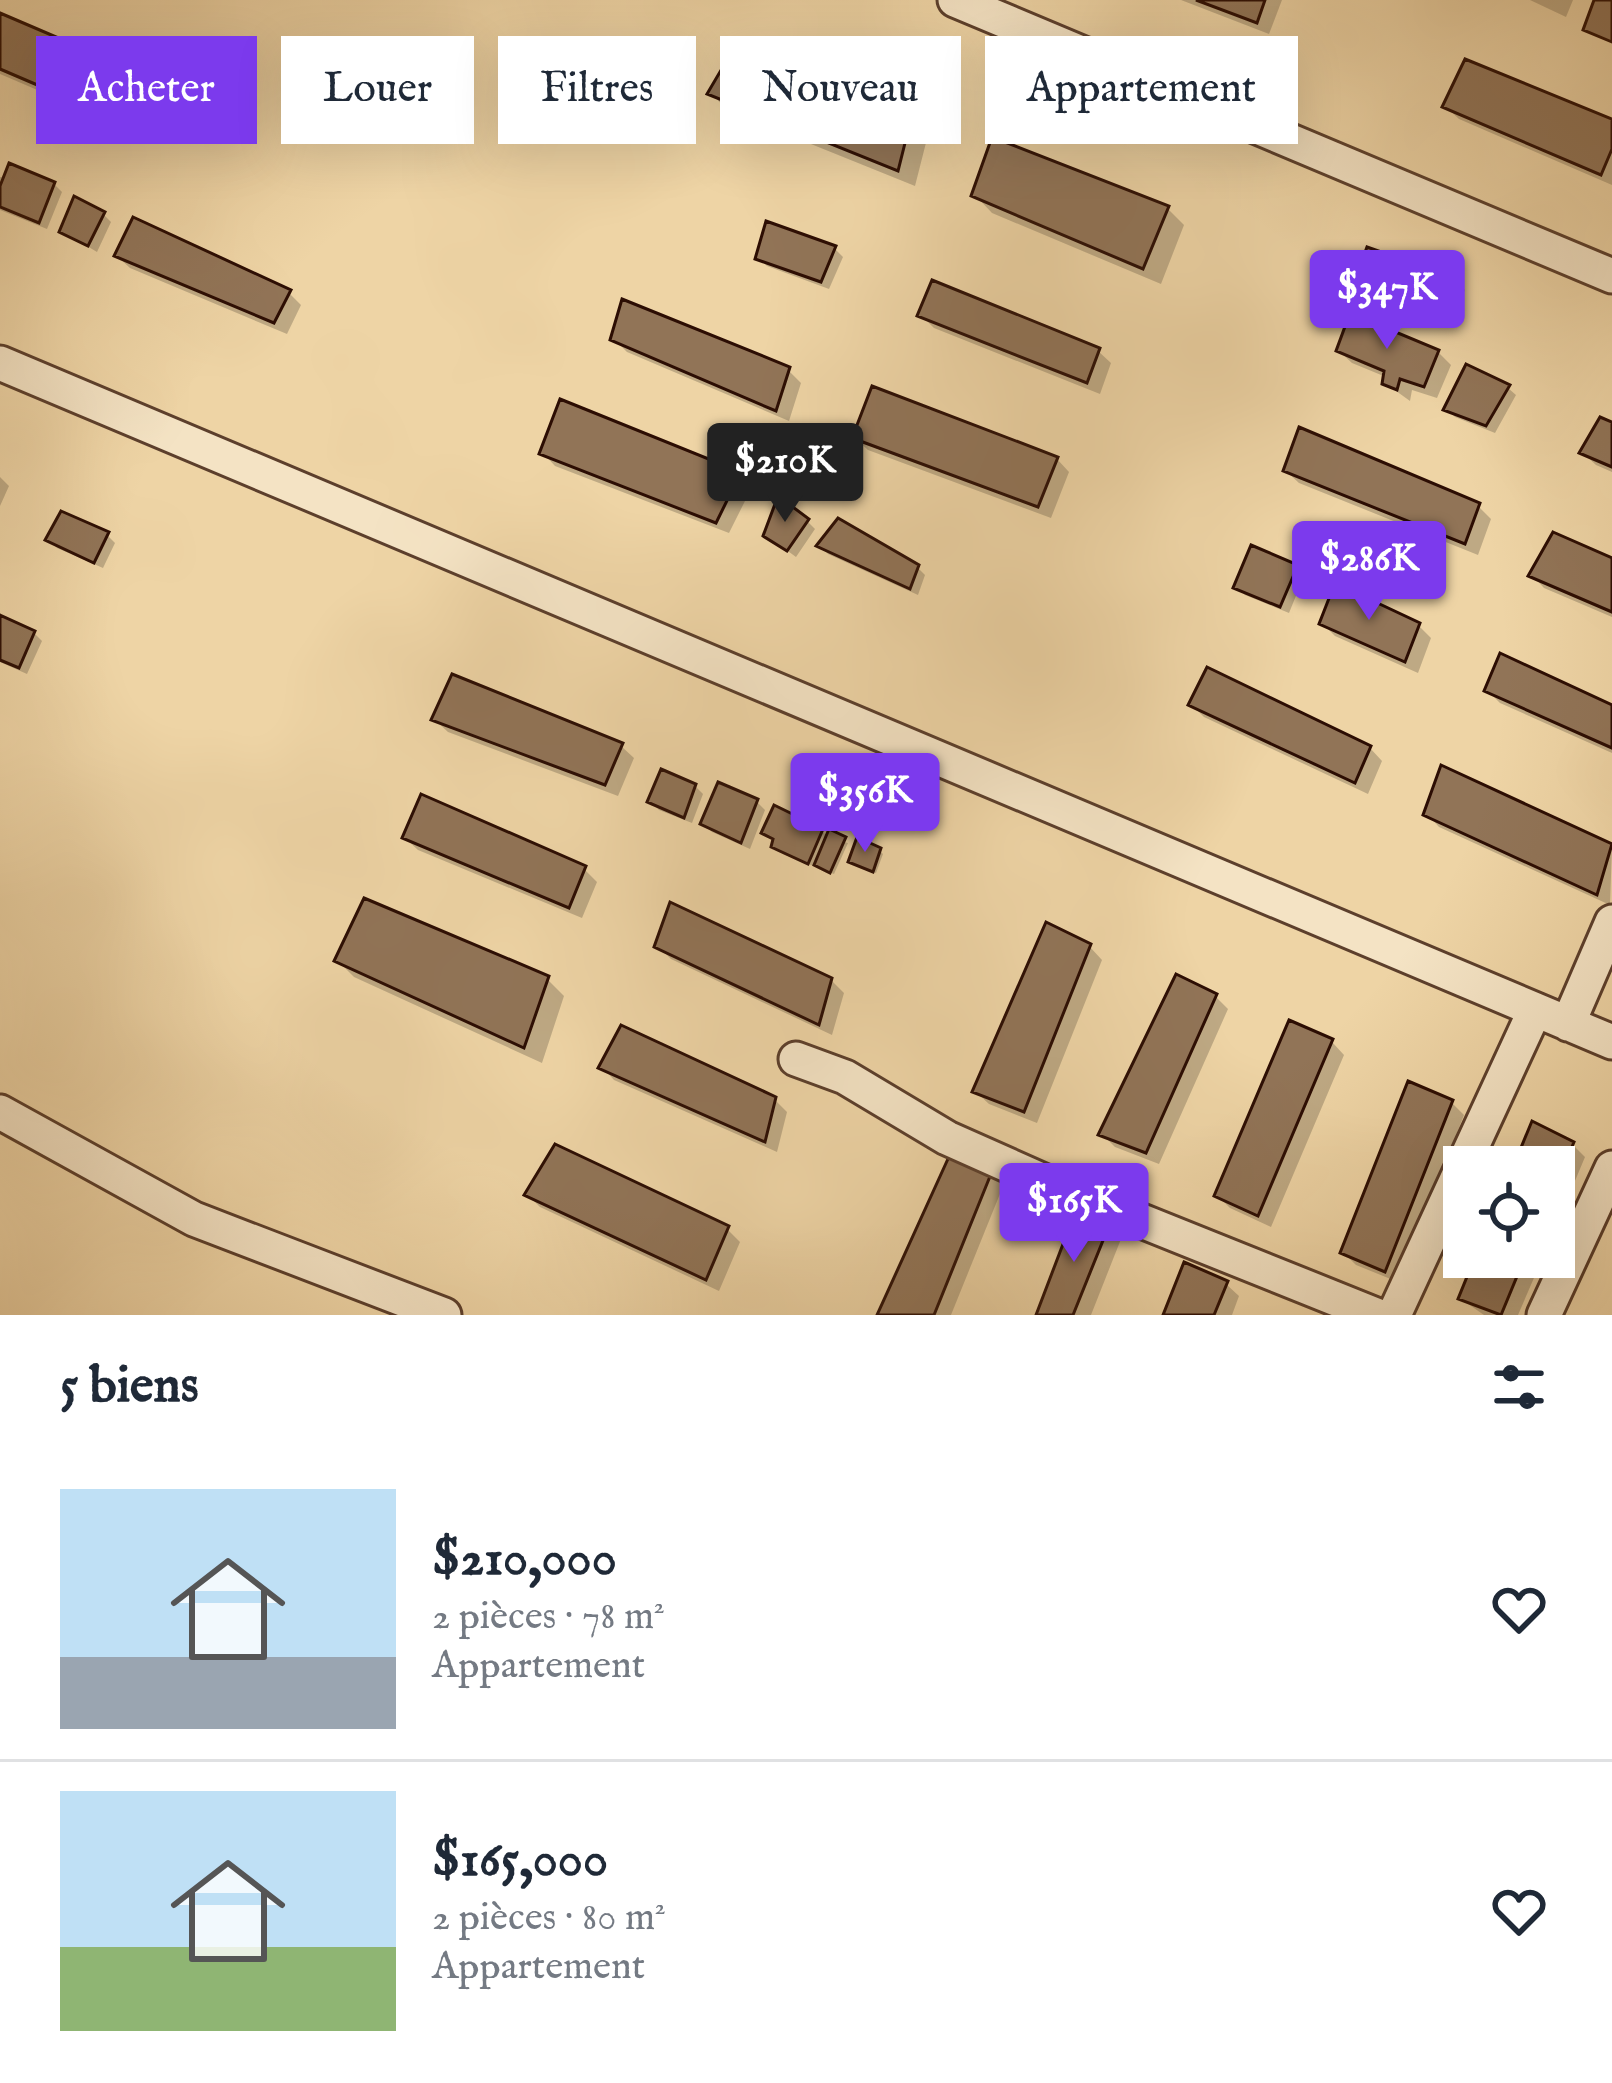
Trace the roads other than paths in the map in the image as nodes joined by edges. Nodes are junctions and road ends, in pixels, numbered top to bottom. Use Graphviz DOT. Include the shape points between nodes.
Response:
graph roads {
  1 [pos="955,0"];
  2 [pos="1612,276"];
  3 [pos="0,363"];
  4 [pos="1612,922"];
  5 [pos="1535,1010"];
  6 [pos="1568,1024"];
  7 [pos="1612,1042"];
  8 [pos="796,1059"];
  9 [pos="0,1112"];
  10 [pos="1612,1168"];
  11 [pos="444,1315"];
  12 [pos="1376,1315"];
  13 [pos="1394,1315"];
  14 [pos="1544,1315"];
  1 -- 2 [label="street"];
  3 -- 5 [label="street"];
  4 -- 6 [label="street"];
  5 -- 6 [label="street"];
  5 -- 13 [label="street"];
  6 -- 7 [label="street"];
  8 -- 12 [label="street" via="1057,1187"];
  9 -- 11 [label="street" via="194,1219"];
  10 -- 14 [label="street"];
}
